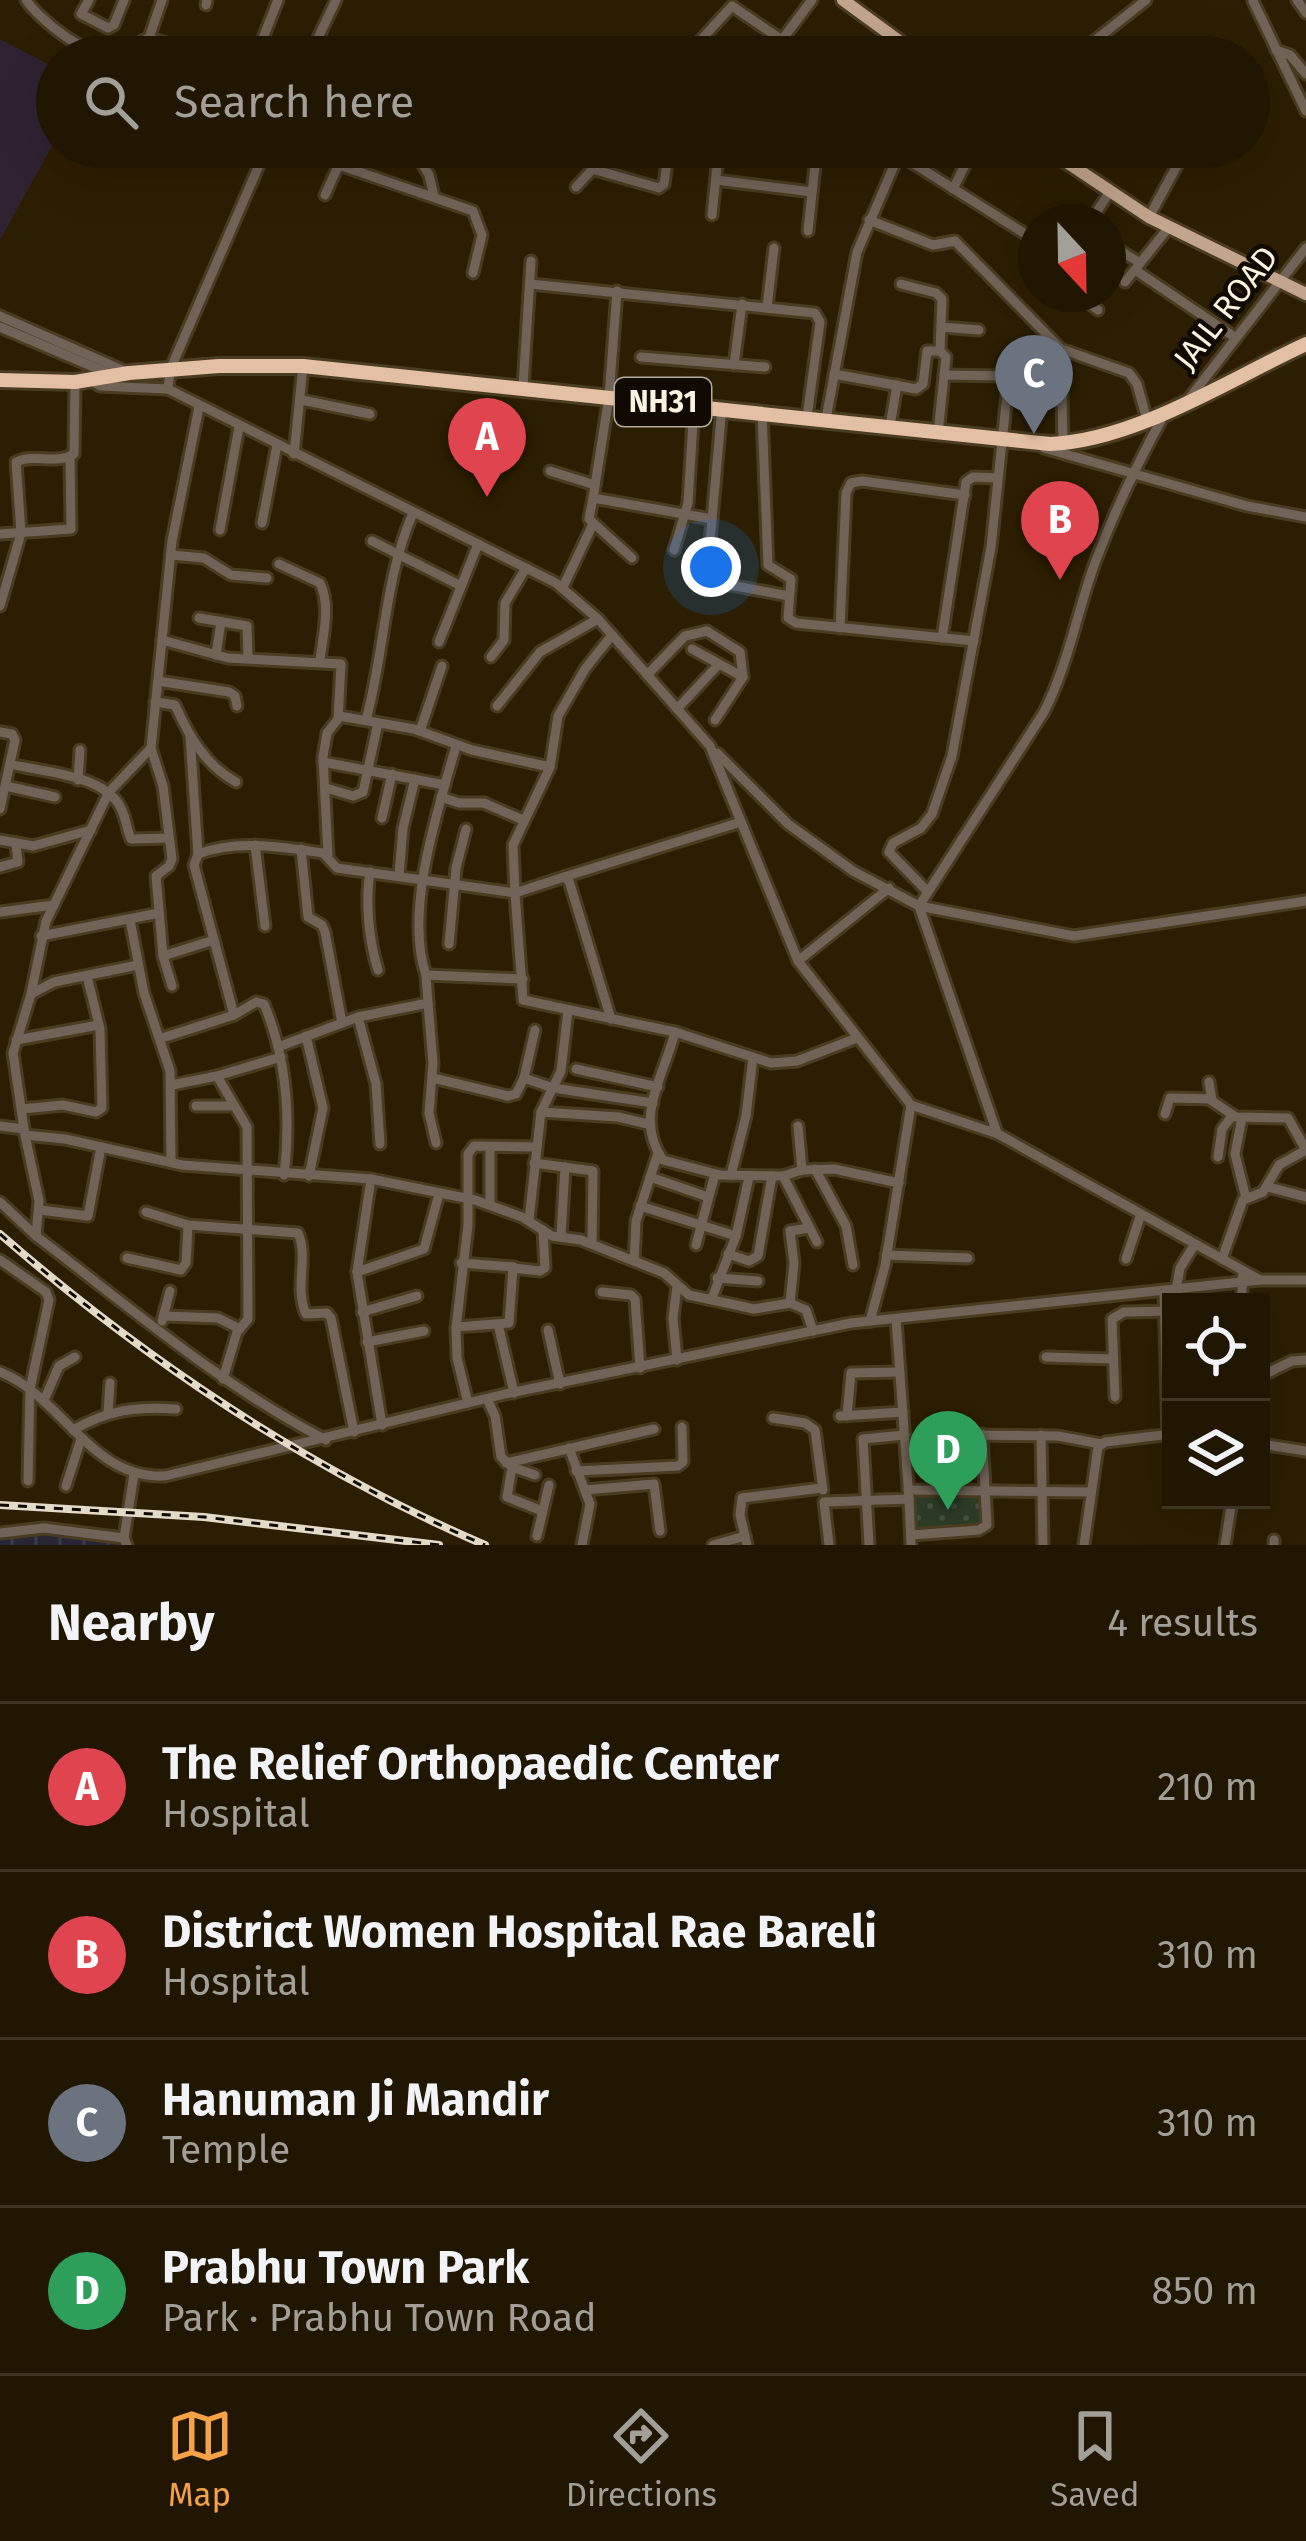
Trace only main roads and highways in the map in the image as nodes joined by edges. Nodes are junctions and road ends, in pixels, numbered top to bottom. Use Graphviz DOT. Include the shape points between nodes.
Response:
graph roads {
  1 [pos="843,0"];
  2 [pos="891,36"];
  3 [pos="1074,168"];
  4 [pos="1306,294"];
  5 [pos="1306,344"];
  6 [pos="0,380"];
  1 -- 2 [label="main road"];
  3 -- 4 [label="main road" via="1149,217"];
  5 -- 6 [label="highway, NH31" via="1147,420 1063,444 302,366"];
}
